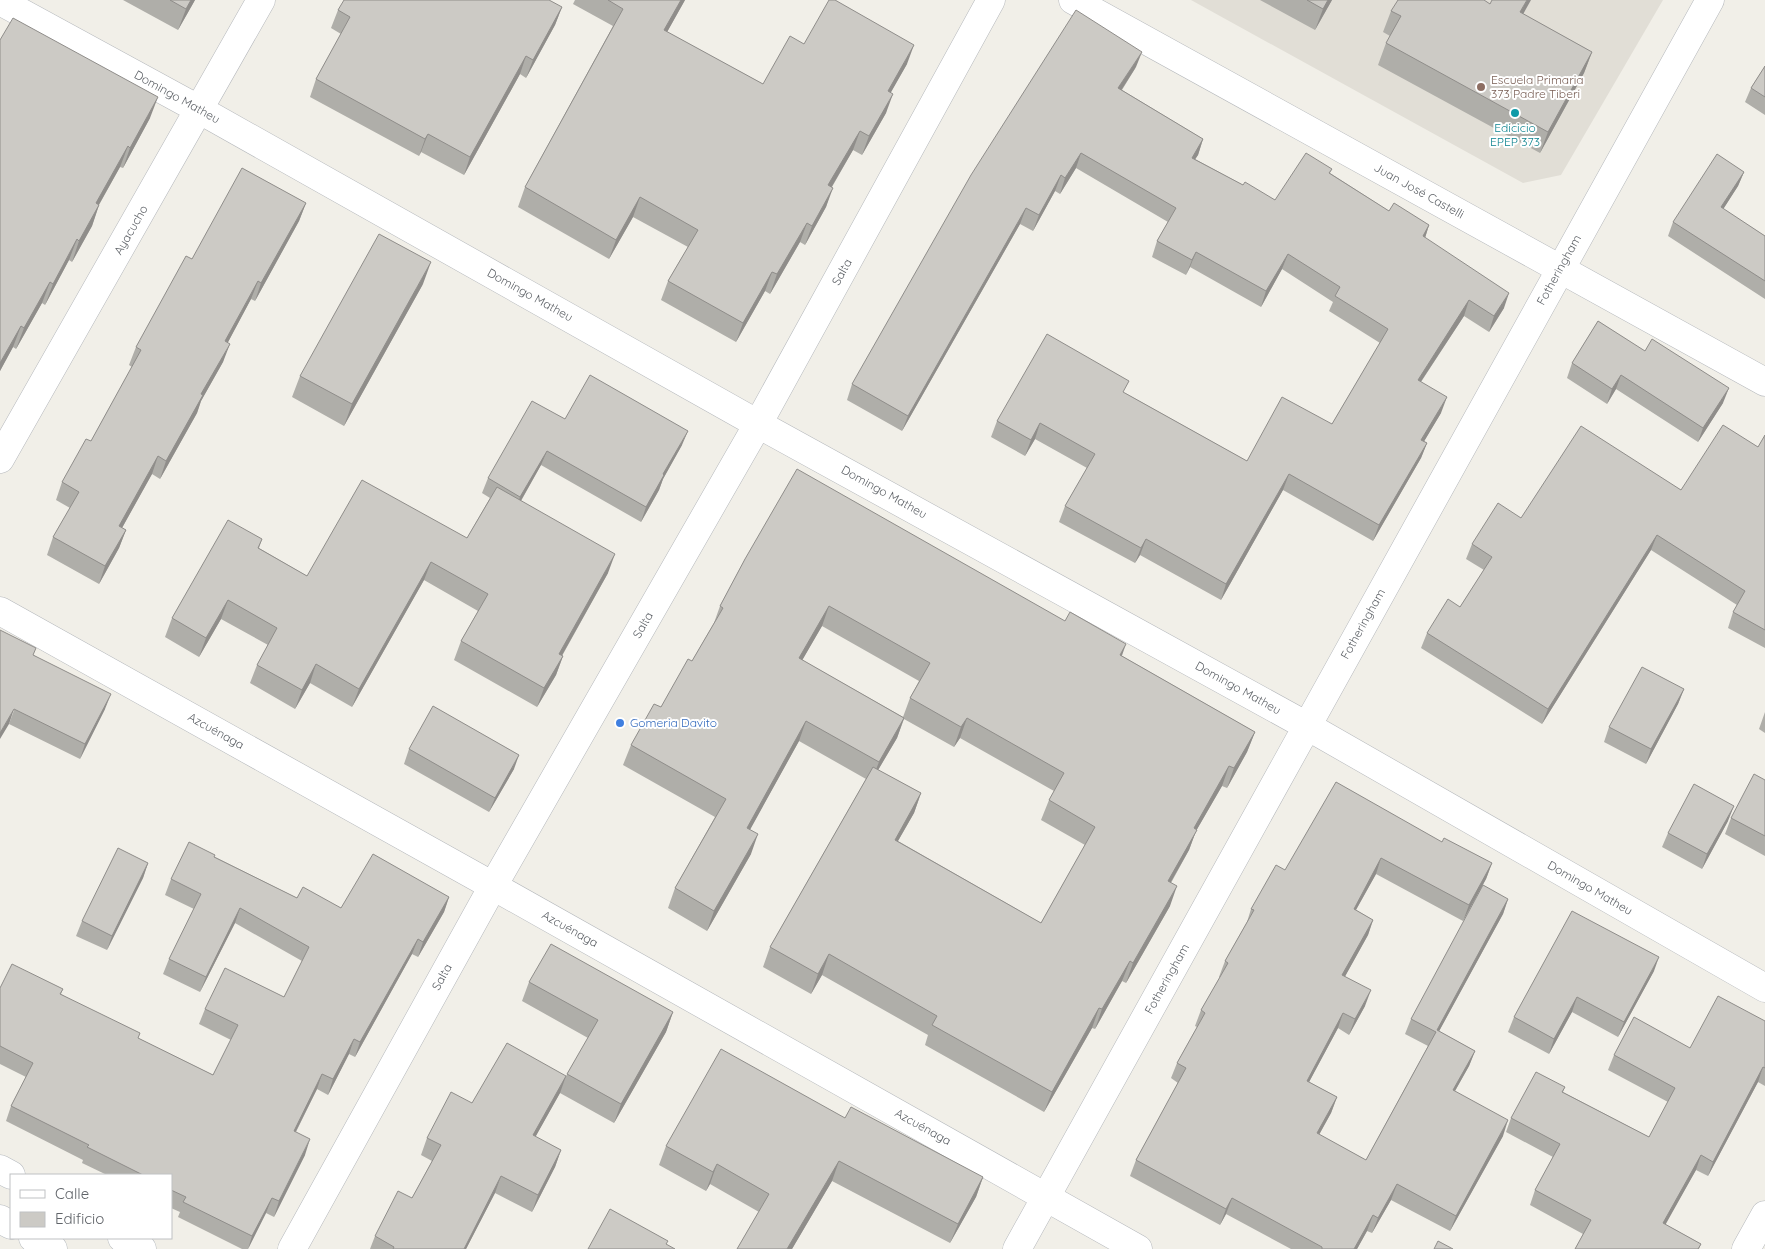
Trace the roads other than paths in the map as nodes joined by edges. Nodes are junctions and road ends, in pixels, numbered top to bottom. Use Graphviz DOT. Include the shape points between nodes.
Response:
graph roads {
  1 [pos="261,0"];
  2 [pos="991,0"];
  3 [pos="1074,0"];
  4 [pos="1710,0"];
  5 [pos="0,1"];
  6 [pos="200,110"];
  7 [pos="1560,269"];
  8 [pos="1765,382"];
  9 [pos="758,424"];
  10 [pos="0,459"];
  11 [pos="0,611"];
  12 [pos="1307,726"];
  13 [pos="493,886"];
  14 [pos="1765,988"];
  15 [pos="1046,1197"];
  16 [pos="1765,1215"];
  17 [pos="35,1239"];
  18 [pos="124,1239"];
  19 [pos="53,1249"];
  20 [pos="142,1249"];
  21 [pos="292,1249"];
  22 [pos="1017,1249"];
  23 [pos="1138,1249"];
  24 [pos="1746,1249"];
  1 -- 6 [label="street, Ayacucho"];
  2 -- 9 [label="street, Salta"];
  3 -- 7 [label="street, Juan José Castelli"];
  4 -- 7 [label="street, Fotheringham"];
  5 -- 6 [label="street, Domingo Matheu"];
  6 -- 9 [label="street, Domingo Matheu"];
  6 -- 10 [label="street, Ayacucho"];
  7 -- 8 [label="street, Juan José Castelli"];
  7 -- 12 [label="street, Fotheringham"];
  9 -- 12 [label="street, Domingo Matheu"];
  9 -- 13 [label="street, Salta"];
  11 -- 13 [label="street, Azcuénaga"];
  12 -- 14 [label="street, Domingo Matheu"];
  12 -- 15 [label="street, Fotheringham"];
  13 -- 15 [label="street, Azcuénaga"];
  13 -- 21 [label="street, Salta"];
  15 -- 22 [label="street, Fotheringham"];
  15 -- 23 [label="street, Azcuénaga"];
  16 -- 24 [label="street"];
  17 -- 19 [label="street"];
  18 -- 20 [label="street"];
}
